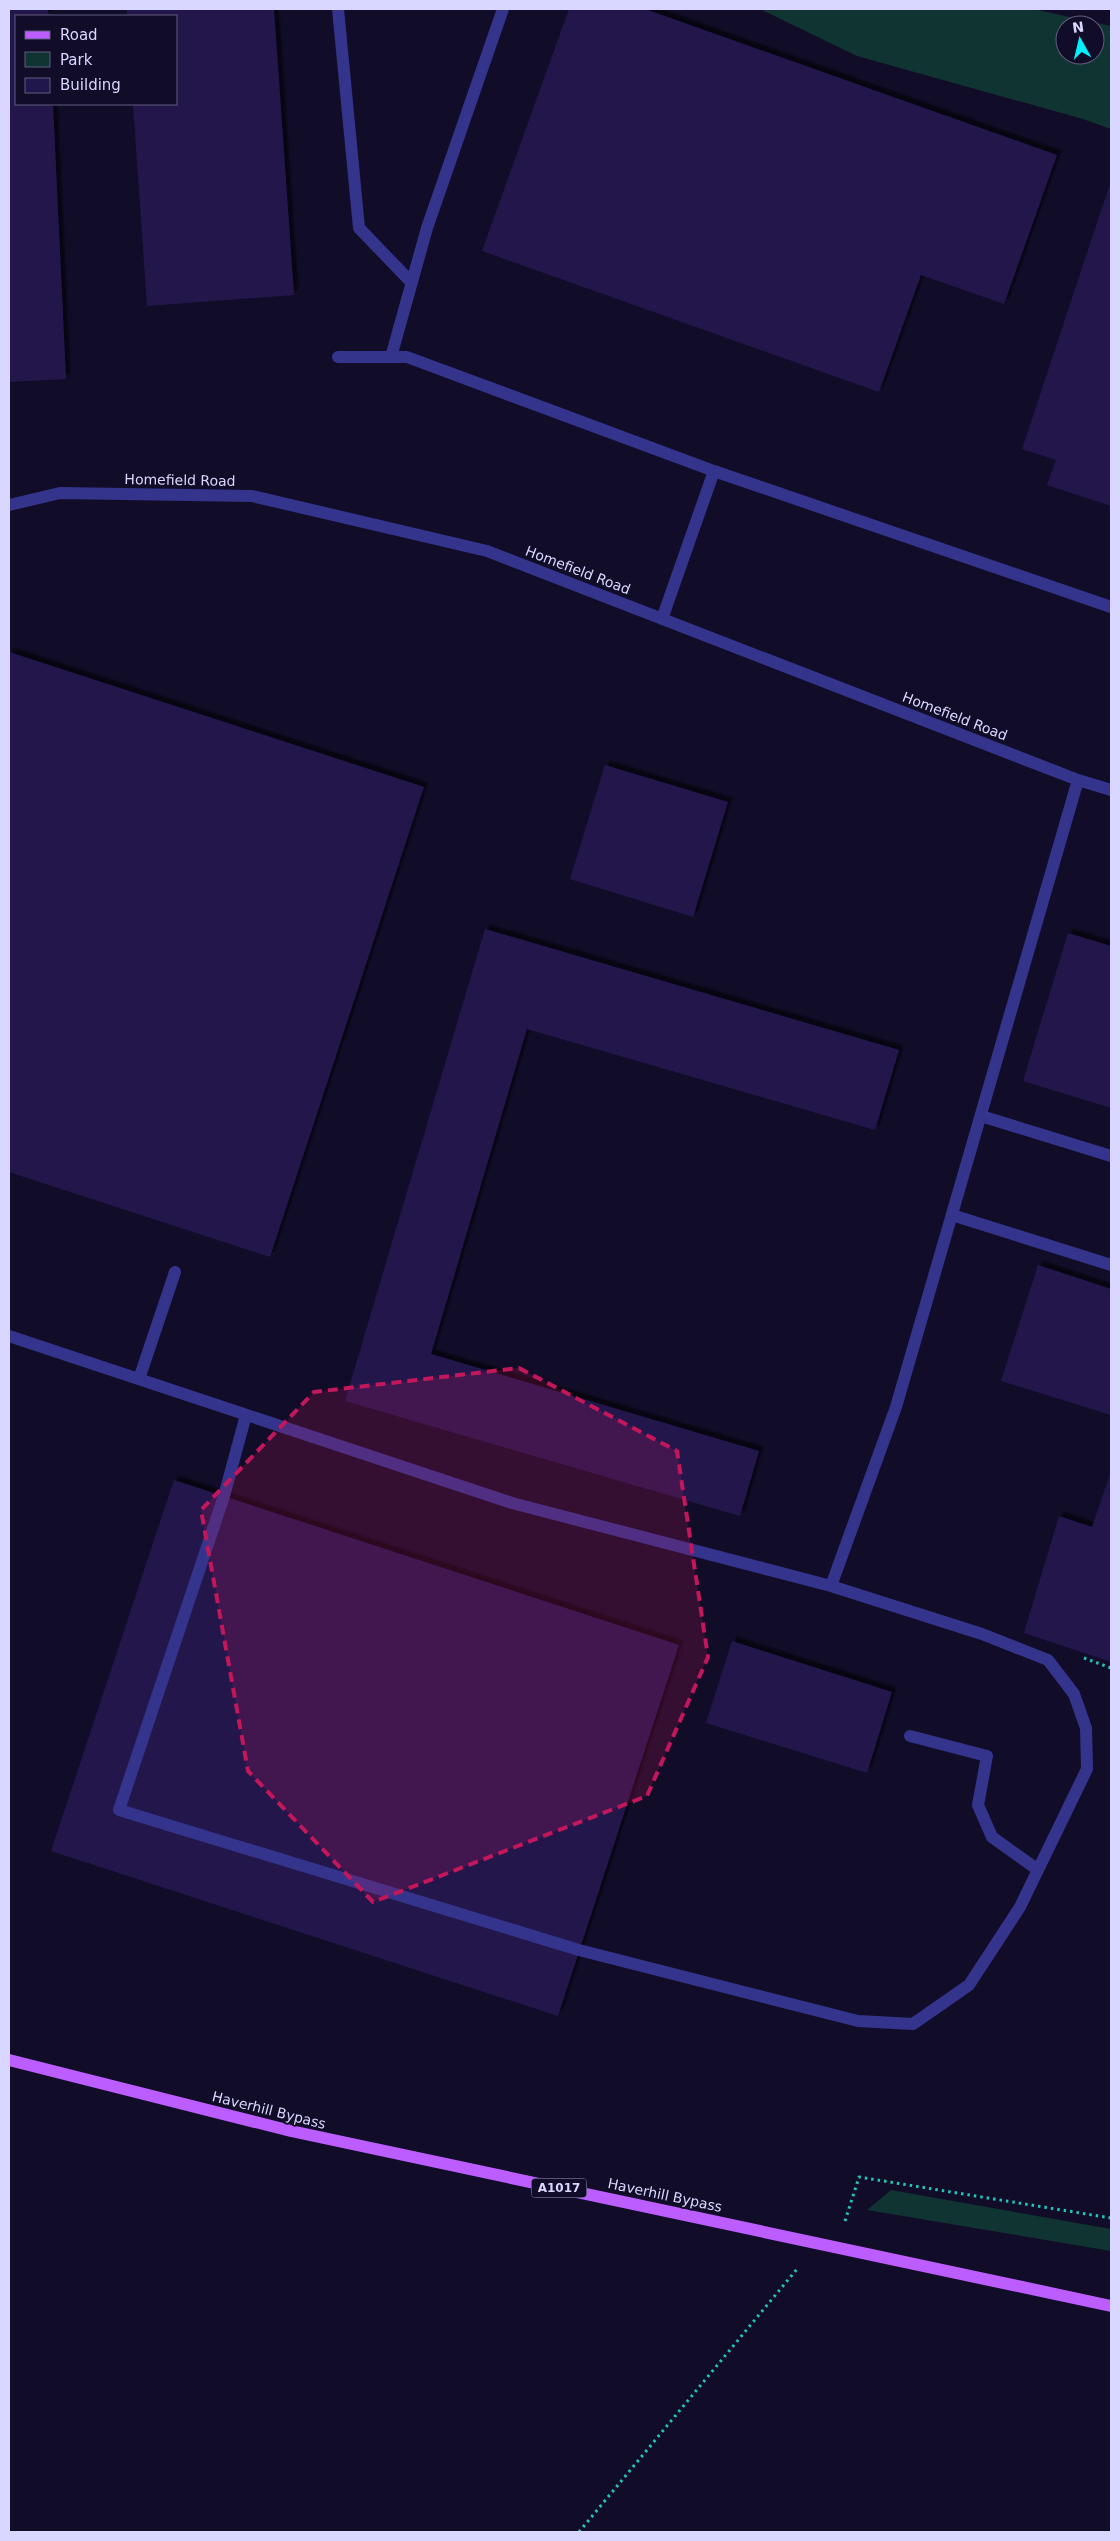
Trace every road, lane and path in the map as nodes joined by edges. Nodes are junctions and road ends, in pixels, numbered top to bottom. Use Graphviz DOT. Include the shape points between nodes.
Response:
graph roads {
  1 [pos="338,9"];
  2 [pos="504,9"];
  3 [pos="412,283"];
  4 [pos="338,357"];
  5 [pos="390,357"];
  6 [pos="714,471"];
  7 [pos="9,504"];
  8 [pos="1111,606"];
  9 [pos="662,619"];
  10 [pos="1078,780"];
  11 [pos="1111,790"];
  12 [pos="980,1116"];
  13 [pos="1111,1156"];
  14 [pos="952,1215"];
  15 [pos="1111,1265"];
  16 [pos="175,1272"];
  17 [pos="9,1336"];
  18 [pos="139,1379"];
  19 [pos="246,1415"];
  20 [pos="831,1586"];
  21 [pos="910,1736"];
  22 [pos="1038,1870"];
  23 [pos="9,2060"];
  24 [pos="1111,2218"];
  25 [pos="818,2243"];
  26 [pos="837,2248"];
  27 [pos="1111,2306"];
  28 [pos="579,2532"];
  1 -- 3 [label="street" via="359,228"];
  2 -- 3 [label="street"];
  3 -- 5 [label="street"];
  4 -- 5 [label="street"];
  5 -- 6 [label="street" via="407,357"];
  6 -- 8 [label="street"];
  6 -- 9 [label="street"];
  7 -- 9 [label="street, Homefield Road" via="60,493 252,496 487,550"];
  9 -- 10 [label="street, Homefield Road"];
  10 -- 11 [label="street, Homefield Road"];
  10 -- 12 [label="street"];
  12 -- 13 [label="street"];
  12 -- 14 [label="street"];
  14 -- 15 [label="street"];
  14 -- 20 [label="street" via="896,1407"];
  16 -- 18 [label="street"];
  17 -- 18 [label="street"];
  18 -- 19 [label="street"];
  19 -- 20 [label="street" via="512,1503"];
  19 -- 22 [label="street" via="224,1496 120,1810 579,1950 858,2022 913,2024 969,1985 1020,1906"];
  20 -- 22 [label="street" via="982,1634 1048,1660 1074,1694 1086,1728 1087,1769"];
  21 -- 22 [label="street" via="986,1756 978,1805 992,1837"];
  23 -- 25 [label="main road, Haverhill Bypass / A1017" via="291,2132"];
  24 -- 26 [label="path" via="859,2177"];
  25 -- 26 [label="main road, Haverhill Bypass / A1017"];
  25 -- 28 [label="path"];
  26 -- 27 [label="main road, Haverhill Bypass / A1017"];
}
